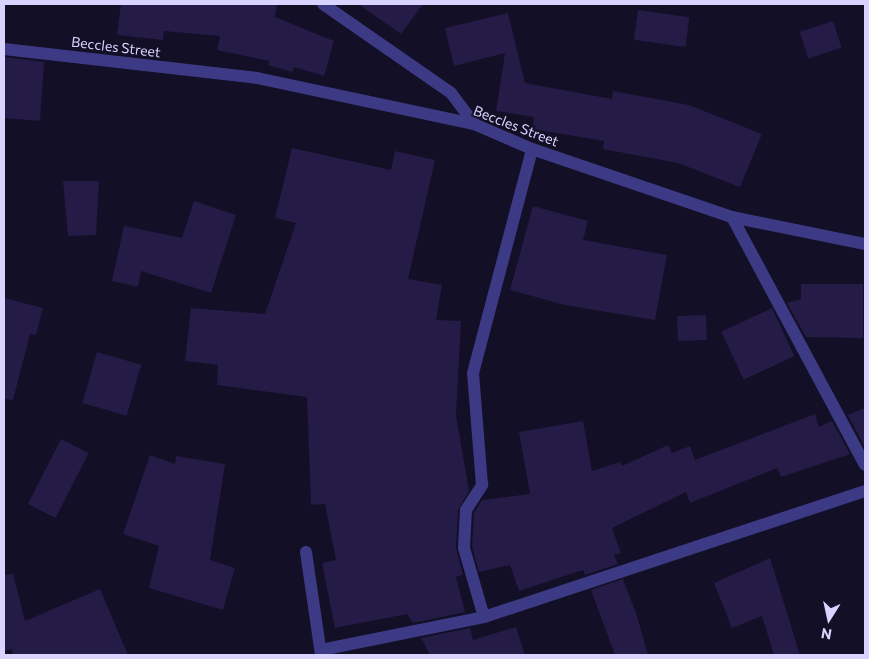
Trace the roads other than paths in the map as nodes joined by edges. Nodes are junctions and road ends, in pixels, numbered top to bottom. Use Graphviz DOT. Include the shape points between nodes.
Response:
graph roads {
  1 [pos="323,4"];
  2 [pos="4,49"];
  3 [pos="474,124"];
  4 [pos="532,149"];
  5 [pos="732,217"];
  6 [pos="865,244"];
  7 [pos="865,465"];
  8 [pos="865,491"];
  9 [pos="306,552"];
  10 [pos="484,616"];
  11 [pos="321,652"];
  1 -- 3 [label="street" via="450,93"];
  2 -- 3 [label="street, Beccles Street" via="257,78"];
  3 -- 4 [label="street, Beccles Street"];
  4 -- 5 [label="street, Beccles Street"];
  4 -- 10 [label="street" via="473,373 482,485 466,510 464,548"];
  5 -- 6 [label="street, Beccles Street"];
  5 -- 7 [label="street"];
  8 -- 10 [label="street"];
  9 -- 11 [label="street"];
  10 -- 11 [label="street"];
}
